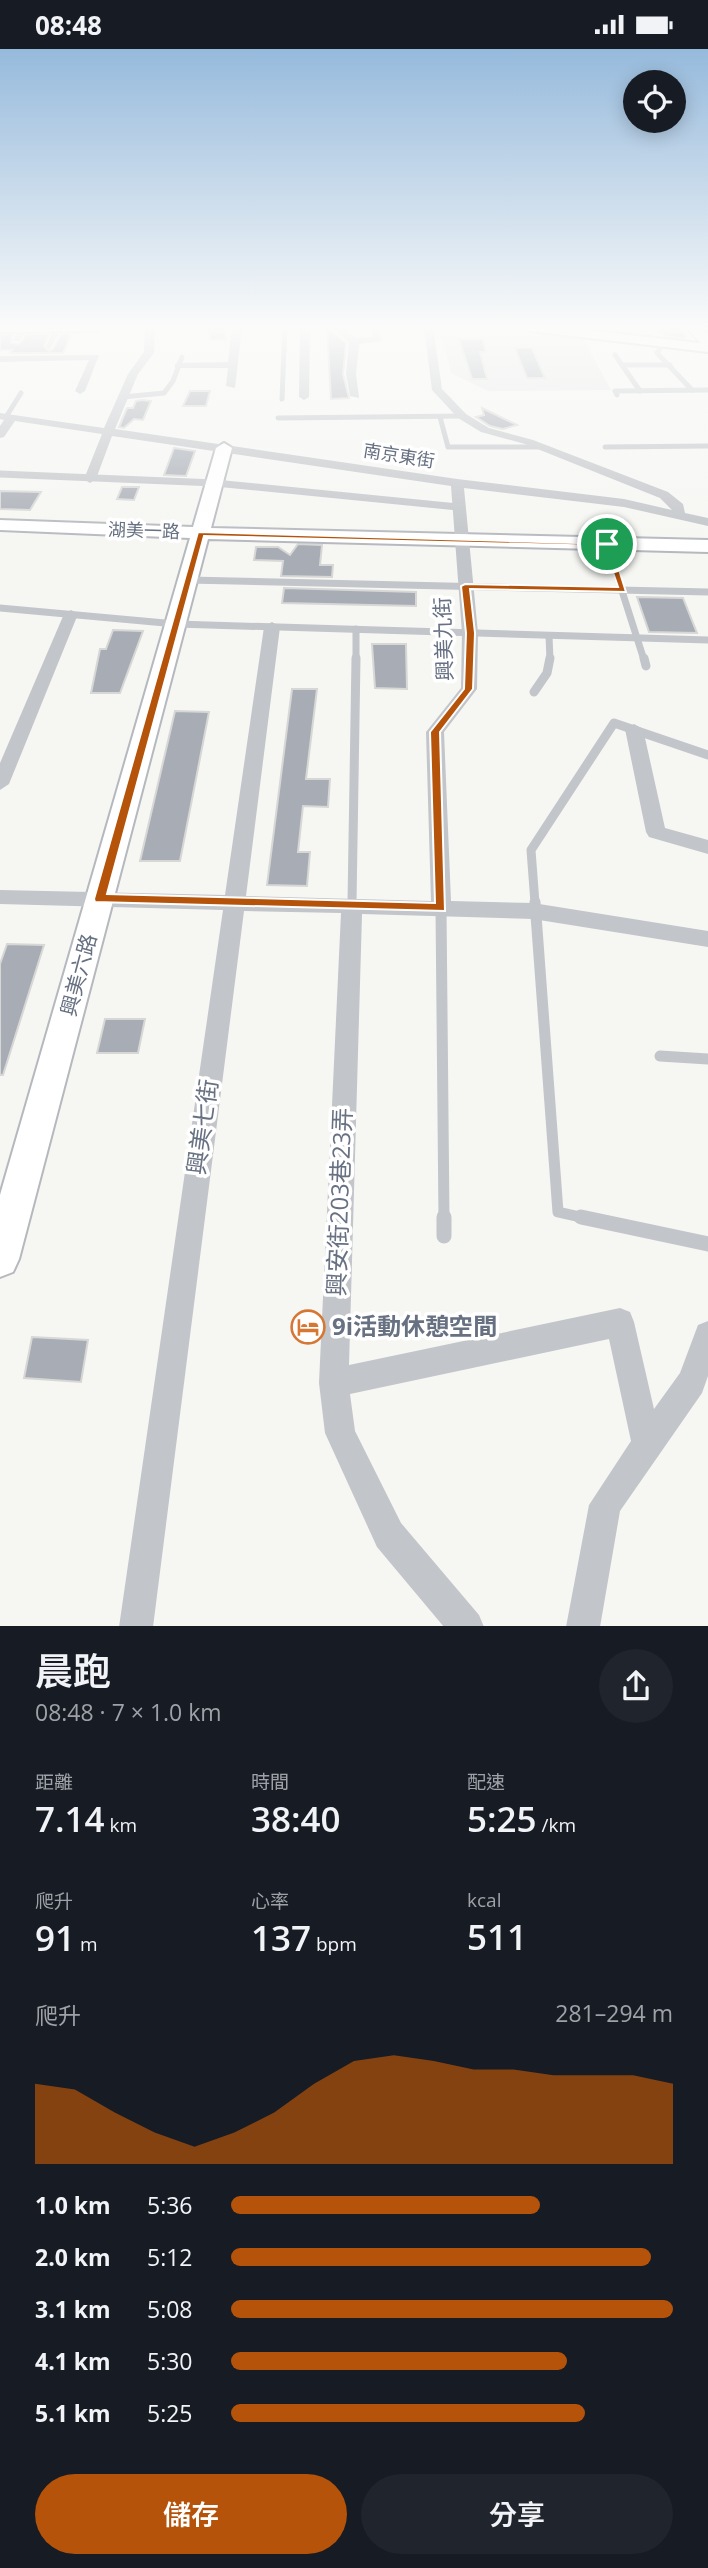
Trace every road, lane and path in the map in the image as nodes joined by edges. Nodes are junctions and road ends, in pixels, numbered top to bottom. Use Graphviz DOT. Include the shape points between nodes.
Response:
graph roads {
  1 [pos="16,401"];
  2 [pos="122,401"];
  3 [pos="447,401"];
  4 [pos="462,416"];
  5 [pos="6,417"];
  6 [pos="440,417"];
  7 [pos="278,418"];
  8 [pos="109,433"];
  9 [pos="0,435"];
  10 [pos="708,446"];
  11 [pos="538,447"];
  12 [pos="605,447"];
  13 [pos="225,449"];
  14 [pos="0,474"];
  15 [pos="90,479"];
  16 [pos="215,483"];
  17 [pos="457,483"];
  18 [pos="458,507"];
  19 [pos="679,517"];
  20 [pos="708,522"];
  21 [pos="0,524"];
  22 [pos="201,533"];
  23 [pos="461,539"];
  24 [pos="607,544"];
  25 [pos="708,546"];
  26 [pos="188,580"];
  27 [pos="465,586"];
  28 [pos="623,590"];
  29 [pos="708,592"];
  30 [pos="0,608"];
  31 [pos="71,614"];
  32 [pos="176,624"];
  33 [pos="272,627"];
  34 [pos="356,629"];
  35 [pos="470,633"];
  36 [pos="549,636"];
  37 [pos="638,639"];
  38 [pos="708,640"];
  39 [pos="646,666"];
  40 [pos="534,692"];
  41 [pos="634,729"];
  42 [pos="708,755"];
  43 [pos="0,784"];
  44 [pos="708,847"];
  45 [pos="0,897"];
  46 [pos="100,899"];
  47 [pos="233,901"];
  48 [pos="352,904"];
  49 [pos="441,908"];
  50 [pos="533,911"];
  51 [pos="708,939"];
  52 [pos="660,1056"];
  53 [pos="708,1059"];
  54 [pos="444,1236"];
  55 [pos="708,1244"];
  56 [pos="0,1259"];
  57 [pos="708,1335"];
  58 [pos="334,1383"];
  59 [pos="647,1445"];
  60 [pos="136,1626"];
  61 [pos="467,1626"];
  62 [pos="583,1626"];
  1 -- 5 [label="lane"];
  2 -- 8 [label="street"];
  3 -- 4 [label="street"];
  4 -- 6 [label="lane"];
  4 -- 11 [label="street" via="485,431"];
  5 -- 8 [label="street, 南京東街"];
  5 -- 9 [label="street"];
  6 -- 7 [label="lane"];
  6 -- 11 [label="lane" via="448,447"];
  8 -- 13 [label="street, 南京東街"];
  8 -- 15 [label="street"];
  10 -- 12 [label="lane"];
  11 -- 19 [label="street" via="664,495 678,507"];
  13 -- 16 [label="street, 興美六路"];
  13 -- 17 [label="street, 南京東街"];
  14 -- 15 [label="lane"];
  15 -- 16 [label="lane"];
  16 -- 18 [label="lane"];
  16 -- 22 [label="street, 興美六路"];
  17 -- 18 [label="street, 興美九街"];
  17 -- 19 [label="street, 南京東街" via="624,503"];
  18 -- 23 [label="street, 興美九街"];
  19 -- 20 [label="street, 南京東街"];
  21 -- 22 [label="street, 湖美一路"];
  22 -- 23 [label="street, 湖美一路"];
  22 -- 26 [label="street, 興美六路"];
  23 -- 24 [label="street, 湖美一路"];
  23 -- 27 [label="street, 興美九街"];
  24 -- 25 [label="street, 湖美一路"];
  24 -- 28 [label="lane"];
  26 -- 27 [label="lane"];
  26 -- 32 [label="street, 興美六路"];
  27 -- 28 [label="lane"];
  27 -- 35 [label="street, 興美九街"];
  28 -- 29 [label="lane"];
  28 -- 37 [label="lane"];
  30 -- 31 [label="lane"];
  31 -- 32 [label="lane"];
  31 -- 43 [label="street"];
  32 -- 33 [label="lane"];
  32 -- 46 [label="street, 興美六路"];
  33 -- 34 [label="lane"];
  33 -- 47 [label="street, 興美七街"];
  34 -- 35 [label="lane"];
  34 -- 48 [label="lane"];
  35 -- 36 [label="lane"];
  35 -- 49 [label="street, 興美九街" via="469,689 435,732"];
  36 -- 37 [label="lane"];
  36 -- 40 [label="lane" via="551,665"];
  37 -- 38 [label="lane"];
  37 -- 39 [label="lane"];
  41 -- 42 [label="lane"];
  41 -- 44 [label="street" via="656,832"];
  41 -- 50 [label="lane" via="614,723 531,850"];
  45 -- 46 [label="street"];
  46 -- 47 [label="street"];
  46 -- 56 [label="street, 興美六路"];
  47 -- 48 [label="street"];
  47 -- 60 [label="street, 興美七街"];
  48 -- 49 [label="street"];
  48 -- 58 [label="street, 興安街203巷23弄"];
  49 -- 50 [label="street"];
  49 -- 54 [label="lane"];
  50 -- 51 [label="street"];
  50 -- 55 [label="lane" via="558,1212"];
  52 -- 53 [label="lane"];
  57 -- 59 [label="street" via="691,1382"];
  58 -- 59 [label="street" via="620,1322"];
  58 -- 61 [label="street, 興安街203巷23弄" via="340,1433 388,1535"];
  59 -- 62 [label="street" via="605,1505"];
}
